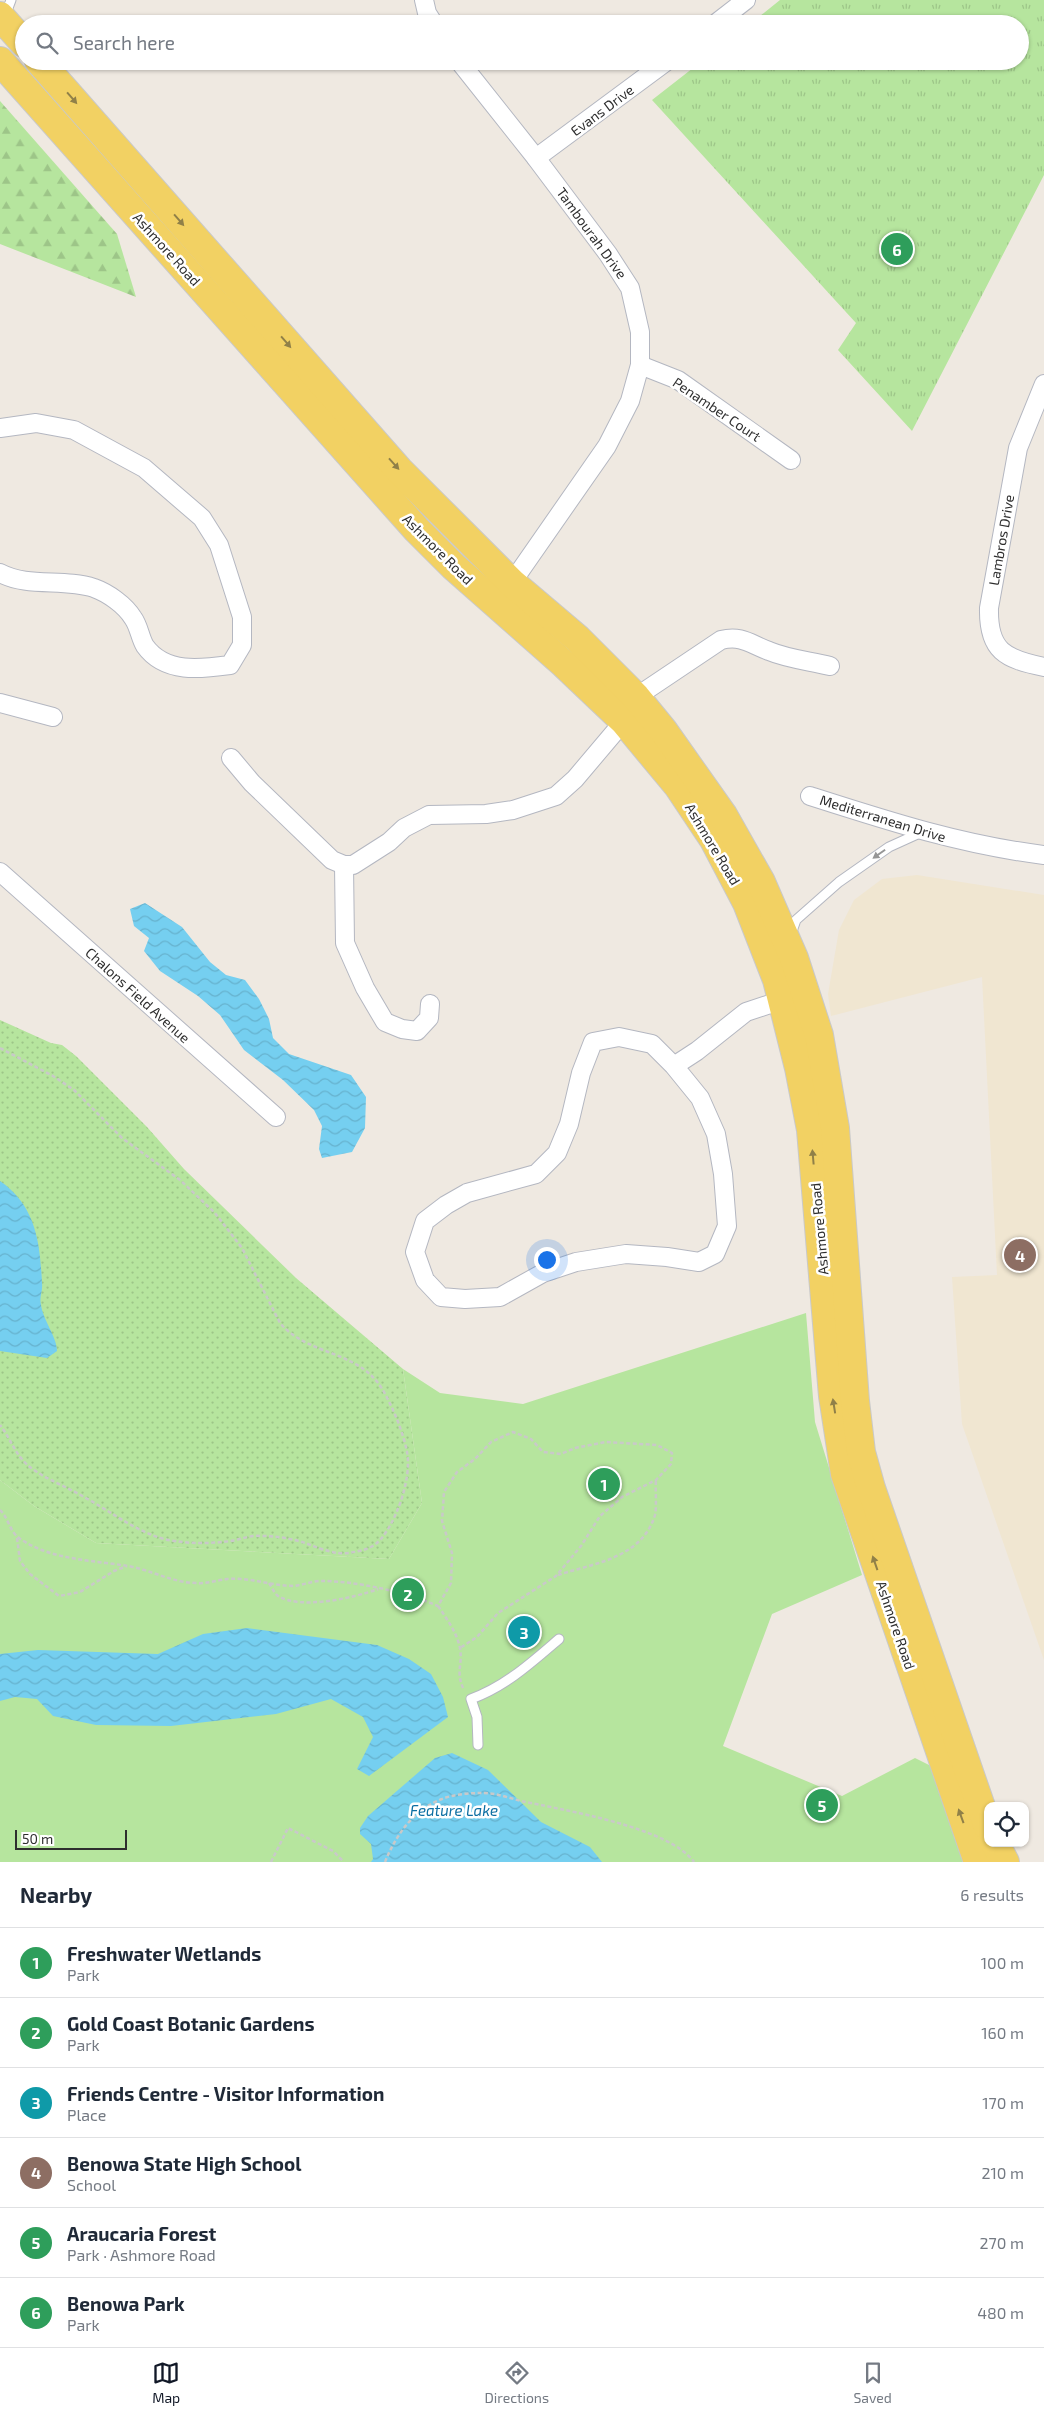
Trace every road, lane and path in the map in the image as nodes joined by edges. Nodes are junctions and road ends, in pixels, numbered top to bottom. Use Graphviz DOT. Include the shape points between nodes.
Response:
graph roads {
  1 [pos="424,0"];
  2 [pos="746,0"];
  3 [pos="5,12"];
  4 [pos="428,15"];
  5 [pos="727,15"];
  6 [pos="15,28"];
  7 [pos="0,61"];
  8 [pos="48,70"];
  9 [pos="466,70"];
  10 [pos="655,70"];
  11 [pos="536,158"];
  12 [pos="640,365"];
  13 [pos="1044,384"];
  14 [pos="0,428"];
  15 [pos="791,460"];
  16 [pos="0,573"];
  17 [pos="512,583"];
  18 [pos="495,605"];
  19 [pos="830,666"];
  20 [pos="1044,667"];
  21 [pos="0,702"];
  22 [pos="630,709"];
  23 [pos="53,717"];
  24 [pos="231,758"];
  25 [pos="810,796"];
  26 [pos="923,832"];
  27 [pos="1044,855"];
  28 [pos="344,865"];
  29 [pos="0,872"];
  30 [pos="788,943"];
  31 [pos="782,1000"];
  32 [pos="430,1004"];
  33 [pos="0,1048"];
  34 [pos="674,1066"];
  35 [pos="276,1117"];
  36 [pos="0,1425"];
  37 [pos="656,1480"];
  38 [pos="0,1510"];
  39 [pos="17,1537"];
  40 [pos="128,1566"];
  41 [pos="556,1576"];
  42 [pos="269,1583"];
  43 [pos="378,1589"];
  44 [pos="438,1606"];
  45 [pos="559,1640"];
  46 [pos="460,1648"];
  47 [pos="471,1699"];
  48 [pos="478,1745"];
  49 [pos="984,1815"];
  50 [pos="996,1847"];
  51 [pos="338,1856"];
  52 [pos="271,1862"];
  53 [pos="335,1862"];
  54 [pos="344,1862"];
  55 [pos="385,1862"];
  56 [pos="694,1862"];
  57 [pos="978,1862"];
  58 [pos="1004,1862"];
  1 -- 4 [label="street"];
  2 -- 5 [label="street"];
  3 -- 6 [label="main road"];
  7 -- 18 [label="main road, Ashmore Road" via="416,530"];
  8 -- 17 [label="main road, Ashmore Road, one-way" via="399,470"];
  9 -- 11 [label="street, Tambourah Drive"];
  10 -- 11 [label="street, Evans Drive"];
  11 -- 12 [label="street, Tambourah Drive" via="630,288 640,332"];
  12 -- 15 [label="street, Penamber Court" via="678,380"];
  12 -- 17 [label="street, Tambourah Drive" via="630,401 607,446"];
  13 -- 20 [label="street, Lambros Drive" via="1018,448 989,608 989,628 999,650 1018,662"];
  14 -- 16 [label="street" via="36,423 74,430 144,468 202,518 219,545 234,588 242,617 242,645 230,665 197,670 166,664 146,646 134,618 116,600 94,588 64,581 32,581"];
  17 -- 18 [label="street, Tambourah Drive"];
  17 -- 22 [label="main road, Ashmore Road" via="578,639"];
  18 -- 22 [label="main road, Ashmore Road" via="564,664"];
  19 -- 22 [label="street" via="769,652 746,641 721,640"];
  21 -- 23 [label="street"];
  22 -- 28 [label="street" via="574,779 556,796 513,810 429,815 404,828 389,842 353,865"];
  22 -- 30 [label="main road, Ashmore Road" via="663,730 723,814 761,882"];
  22 -- 31 [label="main road, Ashmore Road" via="714,840 747,902"];
  24 -- 28 [label="street" via="315,845 332,860"];
  25 -- 26 [label="street, Mediterranean Drive"];
  26 -- 27 [label="street, Mediterranean Drive"];
  26 -- 30 [label="lane, one-way" via="889,847 839,882 796,920"];
  28 -- 32 [label="street" via="345,943 374,1005 385,1022 417,1031 429,1018"];
  29 -- 35 [label="street, Chalons Field Avenue"];
  30 -- 49 [label="main road, Ashmore Road" via="819,1035 835,1128 861,1452"];
  31 -- 34 [label="street" via="746,1012"];
  57 -- 31 [label="main road, Ashmore Road, one-way" via="845,1474 833,1396 811,1130"];
  33 -- 36 [label="path" via="74,1090 122,1138 180,1180 215,1213 242,1248 287,1332 349,1360 369,1374 384,1392 399,1427 408,1453 407,1477 394,1516 380,1540 361,1551 333,1552 287,1538 258,1535 222,1542 177,1541 133,1526 34,1470 15,1452"];
  34 -- 34 [label="street" via="652,1044 619,1037 593,1042 557,1153 536,1174 467,1193 424,1221 415,1252 424,1280 441,1297 500,1297 543,1273 576,1262 626,1254 699,1262 715,1254 727,1226 724,1174 716,1134 700,1098"];
  37 -- 41 [label="path" via="622,1497 600,1516"];
  37 -- 41 [label="path" via="655,1513 646,1536 633,1548 606,1561"];
  37 -- 44 [label="path" via="672,1464 672,1453 657,1444 606,1442 561,1454 543,1452 531,1439 513,1432 491,1442 457,1472 444,1492 442,1521 452,1553 451,1583"];
  38 -- 39 [label="path"];
  39 -- 40 [label="path" via="62,1556"];
  39 -- 40 [label="path" via="20,1561 30,1574 59,1596 80,1592"];
  40 -- 42 [label="path" via="199,1584 227,1579"];
  41 -- 46 [label="path" via="498,1613 477,1638"];
  42 -- 43 [label="path" via="294,1586 320,1581"];
  42 -- 43 [label="path" via="276,1595 291,1601 346,1598"];
  43 -- 44 [label="path" via="412,1595"];
  44 -- 46 [label="path" via="451,1624"];
  45 -- 47 [label="lane" via="516,1676 493,1691"];
  46 -- 47 [label="path" via="458,1673"];
  47 -- 48 [label="lane" via="477,1717"];
  50 -- 58 [label="main road"];
  51 -- 52 [label="path" via="288,1828"];
  51 -- 53 [label="path"];
  51 -- 54 [label="path"];
  55 -- 56 [label="path" via="405,1824 424,1809 442,1799 485,1793 585,1814 644,1831 674,1846"];
}
